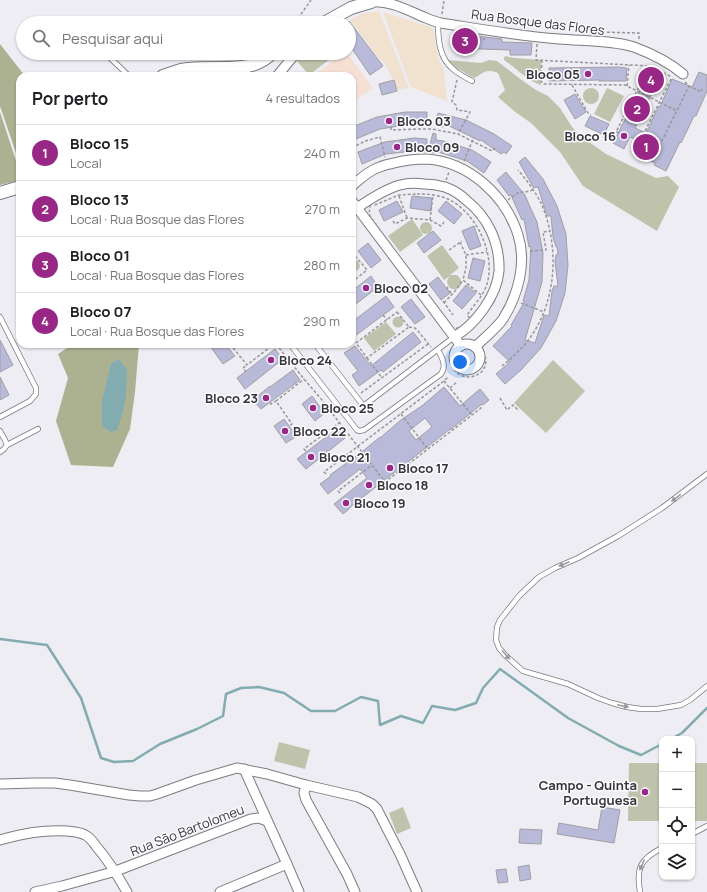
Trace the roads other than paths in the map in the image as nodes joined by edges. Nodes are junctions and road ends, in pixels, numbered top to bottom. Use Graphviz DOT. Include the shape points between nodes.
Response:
graph roads {
  1 [pos="372,1"];
  2 [pos="337,16"];
  3 [pos="440,20"];
  4 [pos="112,60"];
  5 [pos="263,60"];
  6 [pos="290,60"];
  7 [pos="125,72"];
  8 [pos="175,72"];
  9 [pos="280,72"];
  10 [pos="682,77"];
  11 [pos="472,81"];
  12 [pos="356,183"];
  13 [pos="16,188"];
  14 [pos="0,193"];
  15 [pos="356,204"];
  16 [pos="356,205"];
  17 [pos="0,317"];
  18 [pos="456,343"];
  19 [pos="479,347"];
  20 [pos="293,348"];
  21 [pos="318,348"];
  22 [pos="438,350"];
  23 [pos="0,417"];
  24 [pos="38,429"];
  25 [pos="0,431"];
  26 [pos="7,445"];
  27 [pos="0,452"];
  28 [pos="707,474"];
  29 [pos="707,686"];
  30 [pos="244,770"];
  31 [pos="0,784"];
  32 [pos="306,785"];
  33 [pos="267,821"];
  34 [pos="707,826"];
  35 [pos="695,832"];
  36 [pos="0,840"];
  37 [pos="659,849"];
  38 [pos="287,864"];
  39 [pos="116,871"];
  40 [pos="35,892"];
  41 [pos="128,892"];
  42 [pos="220,892"];
  43 [pos="299,892"];
  44 [pos="355,892"];
  45 [pos="416,892"];
  46 [pos="640,892"];
  1 -- 2 [label="street"];
  1 -- 3 [label="street, Rua Bosque das Flores" via="395,5"];
  3 -- 10 [label="street, Rua Bosque das Flores" via="518,35 615,43 634,48 672,66"];
  3 -- 11 [label="lane" via="438,35 443,58 453,70"];
  4 -- 7 [label="lane"];
  5 -- 8 [label="street" via="238,68 188,69"];
  6 -- 9 [label="street"];
  12 -- 19 [label="street" via="378,167 412,160 428,160 456,167 476,178 494,193 508,213 518,235 521,256 520,278 502,320"];
  13 -- 14 [label="street"];
  15 -- 18 [label="street" via="399,185 433,184 458,193 483,217 494,236 499,273 488,302"];
  16 -- 18 [label="street"];
  17 -- 23 [label="lane" via="36,388 36,394 30,401"];
  18 -- 19 [label="street"];
  18 -- 19 [label="street" via="455,360 459,367 466,370 477,366 480,358"];
  18 -- 22 [label="lane"];
  20 -- 22 [label="lane" via="359,431 364,430 441,374 444,361"];
  21 -- 22 [label="lane" via="364,405"];
  24 -- 26 [label="lane"];
  25 -- 26 [label="lane"];
  26 -- 27 [label="lane"];
  28 -- 29 [label="lane, one-way" via="662,508 618,536 539,577 519,596 500,620 496,640 499,648 522,671 568,684 598,698 627,707 657,709 681,705"];
  30 -- 31 [label="street" via="229,770 150,796 55,783"];
  30 -- 32 [label="street"];
  30 -- 33 [label="street"];
  32 -- 44 [label="street" via="306,800"];
  32 -- 45 [label="street" via="358,797 378,809"];
  33 -- 38 [label="street"];
  33 -- 39 [label="street, Rua São Bartolomeu" via="251,819"];
  34 -- 35 [label="lane"];
  36 -- 39 [label="street" via="44,831 80,832 92,840"];
  37 -- 46 [label="lane, one-way" via="646,857 640,866"];
  38 -- 42 [label="street"];
  38 -- 43 [label="street"];
  39 -- 40 [label="street, Rua São Bartolomeu"];
  39 -- 41 [label="street"];
}
